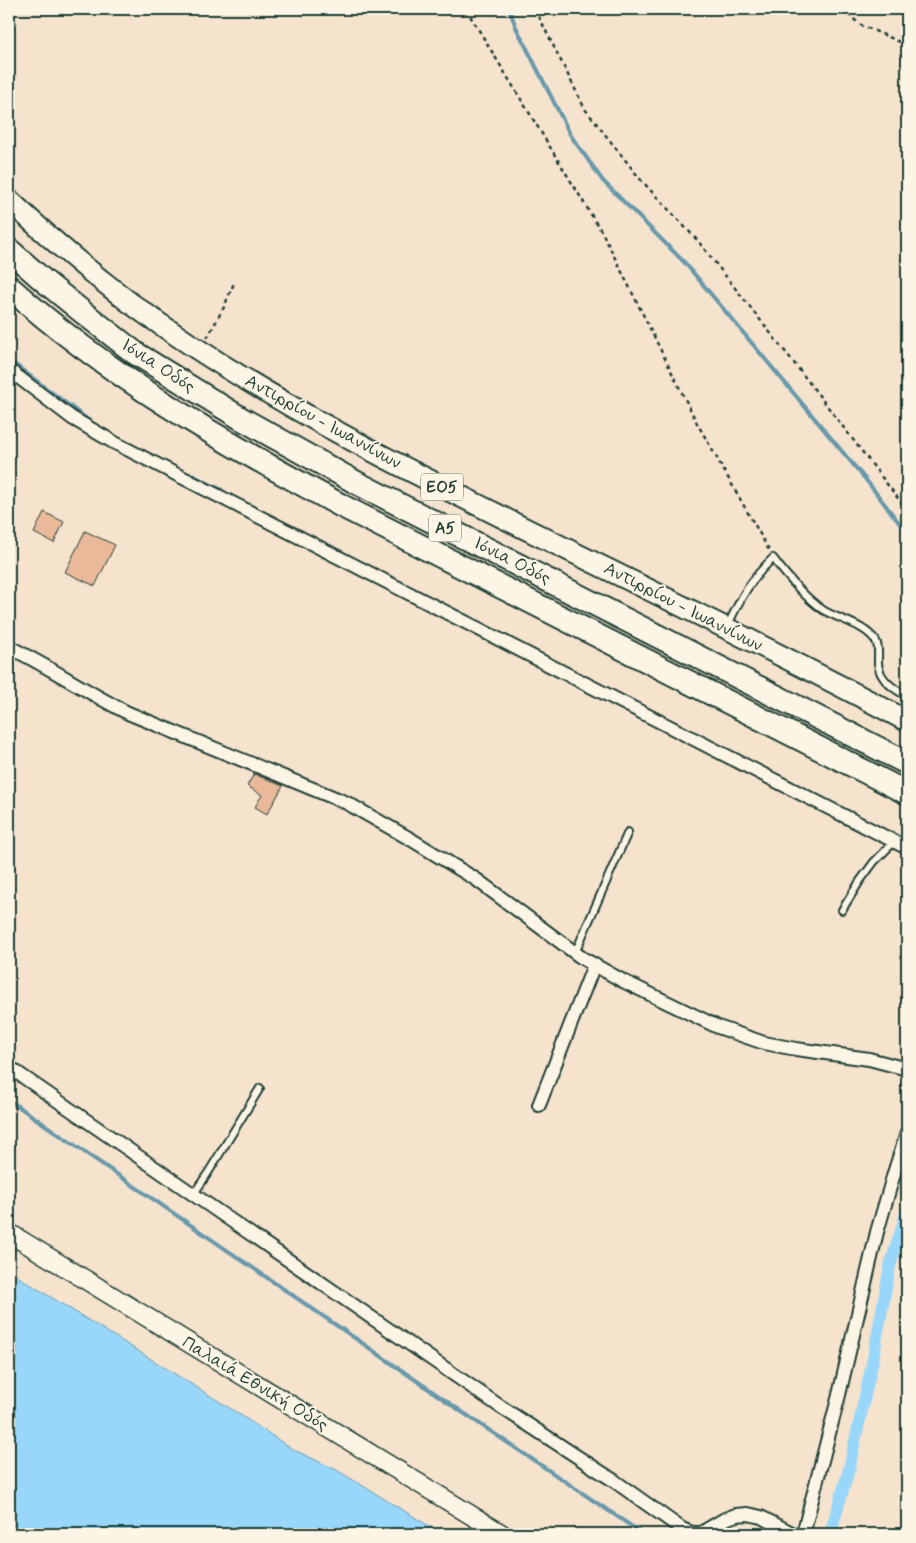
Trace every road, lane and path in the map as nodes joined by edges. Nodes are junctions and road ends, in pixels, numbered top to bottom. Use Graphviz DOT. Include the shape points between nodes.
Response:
graph roads {
  1 [pos="466,9"];
  2 [pos="535,9"];
  3 [pos="841,9"];
  4 [pos="907,45"];
  5 [pos="9,200"];
  6 [pos="9,250"];
  7 [pos="234,283"];
  8 [pos="9,287"];
  9 [pos="200,350"];
  10 [pos="9,370"];
  11 [pos="907,510"];
  12 [pos="773,558"];
  13 [pos="726,628"];
  14 [pos="9,647"];
  15 [pos="907,696"];
  16 [pos="907,721"];
  17 [pos="907,763"];
  18 [pos="907,793"];
  19 [pos="628,832"];
  20 [pos="894,842"];
  21 [pos="907,848"];
  22 [pos="842,910"];
  23 [pos="575,953"];
  24 [pos="594,965"];
  25 [pos="9,1067"];
  26 [pos="907,1069"];
  27 [pos="260,1088"];
  28 [pos="539,1105"];
  29 [pos="907,1133"];
  30 [pos="193,1195"];
  31 [pos="9,1233"];
  32 [pos="502,1534"];
  33 [pos="794,1534"];
  34 [pos="803,1534"];
  1 -- 12 [label="path" via="603,234 696,423"];
  2 -- 11 [label="path" via="585,109 641,180 704,249"];
  3 -- 4 [label="path" via="861,25"];
  5 -- 9 [label="main road, Αντιρρίου - Ιωαννίνων / ΕΟ5" via="89,271"];
  6 -- 17 [label="highway, Ιόνια Οδός / Α5" via="135,353 242,419 357,483"];
  7 -- 9 [label="path"];
  8 -- 18 [label="highway, Ιόνια Οδός / Α5" via="117,372 267,465"];
  9 -- 13 [label="main road, Αντιρρίου - Ιωαννίνων / ΕΟ5" via="249,382 367,449"];
  10 -- 20 [label="street" via="72,418 115,444"];
  12 -- 13 [label="lane" via="757,574"];
  12 -- 15 [label="lane" via="806,597 839,619 857,626 877,642 880,674"];
  13 -- 16 [label="main road, Αντιρρίου - Ιωαννίνων / ΕΟ5"];
  14 -- 23 [label="street" via="128,713 347,803 477,880"];
  19 -- 23 [label="lane"];
  20 -- 21 [label="street"];
  20 -- 22 [label="lane" via="874,862"];
  23 -- 24 [label="street"];
  24 -- 26 [label="street" via="736,1034 777,1046 868,1059"];
  24 -- 28 [label="street"];
  25 -- 30 [label="street"];
  27 -- 30 [label="lane"];
  29 -- 34 [label="street" via="877,1232"];
  30 -- 33 [label="street" via="682,1529 701,1533 725,1519 748,1514"];
  31 -- 32 [label="main road, Παλαιά Εθνική Οδός"];
}
